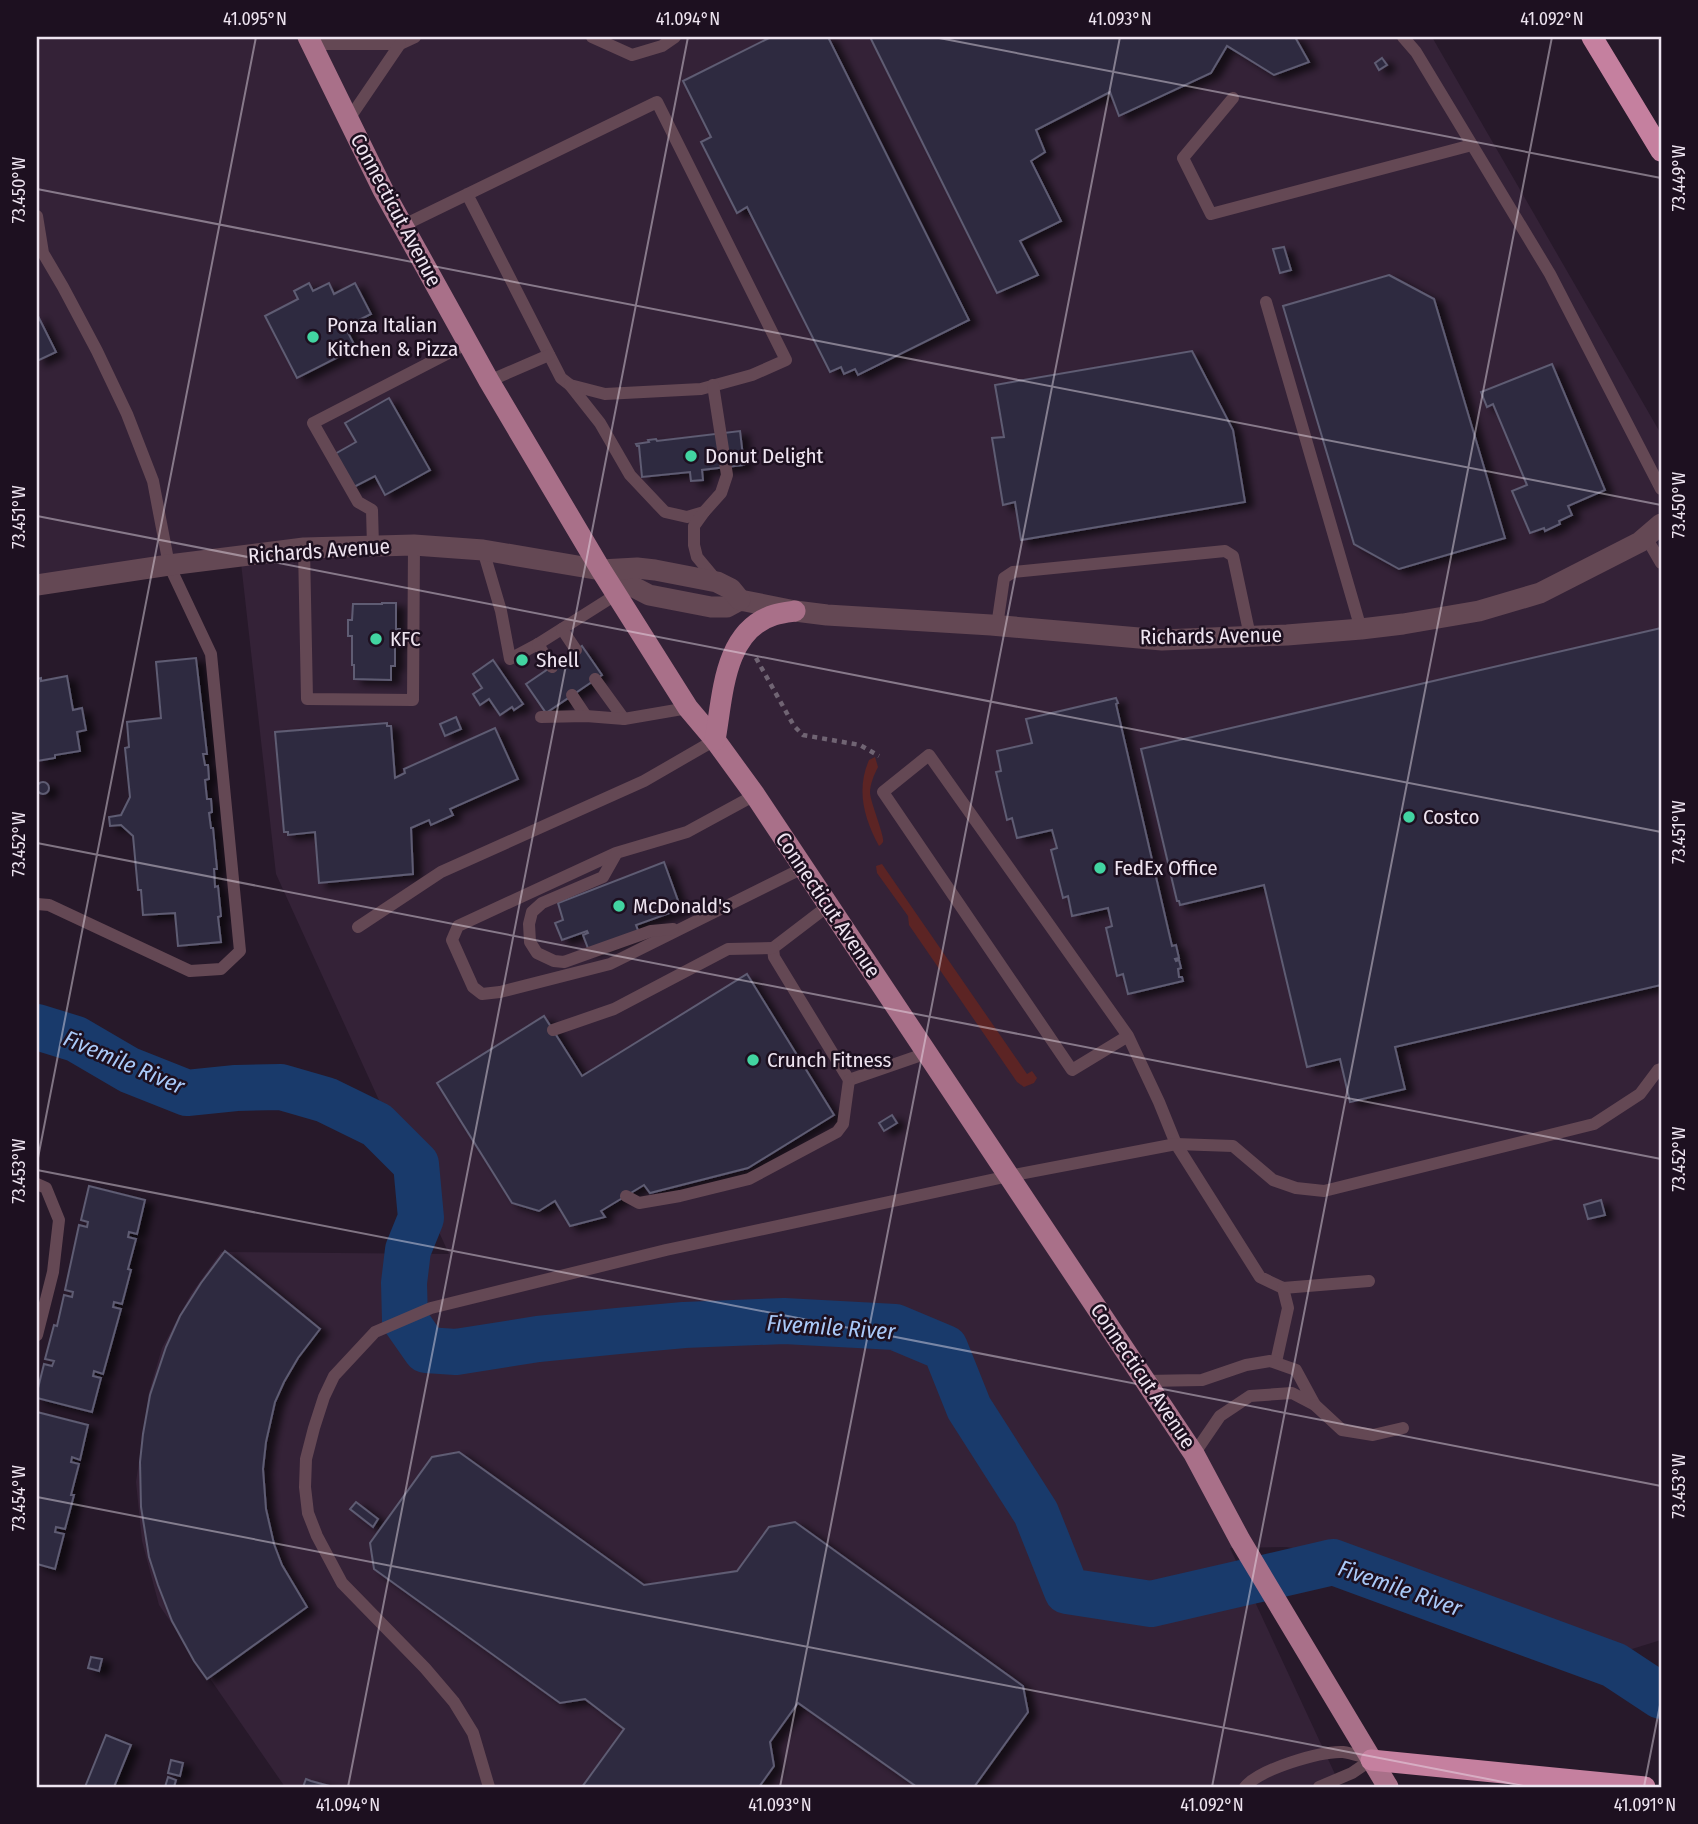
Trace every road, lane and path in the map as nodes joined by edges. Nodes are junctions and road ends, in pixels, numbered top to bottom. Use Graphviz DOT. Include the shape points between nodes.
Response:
graph roads {
  1 [pos="415,37"];
  2 [pos="592,37"];
  3 [pos="675,37"];
  4 [pos="1403,37"];
  5 [pos="1592,37"];
  6 [pos="310,40"];
  7 [pos="400,44"];
  8 [pos="1233,98"];
  9 [pos="349,119"];
  10 [pos="1472,145"];
  11 [pos="1661,151"];
  12 [pos="467,194"];
  13 [pos="37,216"];
  14 [pos="402,226"];
  15 [pos="1266,302"];
  16 [pos="468,343"];
  17 [pos="549,355"];
  18 [pos="489,381"];
  19 [pos="570,385"];
  20 [pos="713,385"];
  21 [pos="1661,489"];
  22 [pos="704,512"];
  23 [pos="1654,530"];
  24 [pos="414,545"];
  25 [pos="373,546"];
  26 [pos="304,548"];
  27 [pos="484,551"];
  28 [pos="1661,563"];
  29 [pos="170,565"];
  30 [pos="601,570"];
  31 [pos="717,582"];
  32 [pos="37,585"];
  33 [pos="617,594"];
  34 [pos="740,600"];
  35 [pos="795,611"];
  36 [pos="997,626"];
  37 [pos="562,629"];
  38 [pos="1361,629"];
  39 [pos="1250,636"];
  40 [pos="538,644"];
  41 [pos="576,650"];
  42 [pos="755,657"];
  43 [pos="552,667"];
  44 [pos="596,679"];
  45 [pos="572,695"];
  46 [pos="688,708"];
  47 [pos="586,716"];
  48 [pos="541,717"];
  49 [pos="624,719"];
  50 [pos="715,740"];
  51 [pos="879,756"];
  52 [pos="755,795"];
  53 [pos="616,853"];
  54 [pos="803,868"];
  55 [pos="37,904"];
  56 [pos="828,906"];
  57 [pos="358,927"];
  58 [pos="683,928"];
  59 [pos="773,948"];
  60 [pos="553,1030"];
  61 [pos="1128,1036"];
  62 [pos="927,1053"];
  63 [pos="1661,1069"];
  64 [pos="849,1080"];
  65 [pos="1176,1144"];
  66 [pos="1009,1176"];
  67 [pos="37,1184"];
  68 [pos="626,1196"];
  69 [pos="53,1272"];
  70 [pos="37,1276"];
  71 [pos="1369,1281"];
  72 [pos="1283,1288"];
  73 [pos="37,1335"];
  74 [pos="1276,1362"];
  75 [pos="1146,1381"];
  76 [pos="1315,1405"];
  77 [pos="1403,1428"];
  78 [pos="1194,1454"];
  79 [pos="1371,1760"];
  80 [pos="1589,1781"];
  81 [pos="489,1787"];
  82 [pos="1245,1787"];
  83 [pos="1319,1787"];
  84 [pos="1388,1787"];
  85 [pos="1489,1787"];
  86 [pos="1645,1787"];
  1 -- 7 [label="lane"];
  2 -- 3 [label="lane" via="632,54 662,46"];
  4 -- 10 [label="lane"];
  5 -- 11 [label="highway"];
  6 -- 7 [label="lane"];
  6 -- 9 [label="main road, Connecticut Avenue"];
  7 -- 9 [label="lane"];
  8 -- 10 [label="lane" via="1183,158 1211,214"];
  9 -- 14 [label="main road, Connecticut Avenue"];
  10 -- 21 [label="lane" via="1550,274"];
  12 -- 14 [label="lane"];
  12 -- 17 [label="lane"];
  12 -- 20 [label="lane" via="657,102 786,360"];
  13 -- 29 [label="lane" via="43,253 97,351 153,481"];
  14 -- 16 [label="main road, Connecticut Avenue"];
  15 -- 38 [label="lane"];
  16 -- 18 [label="main road, Connecticut Avenue"];
  16 -- 25 [label="lane" via="313,423 358,502 372,510"];
  17 -- 18 [label="lane"];
  17 -- 19 [label="lane" via="561,379"];
  18 -- 30 [label="main road, Connecticut Avenue"];
  19 -- 20 [label="lane" via="606,394"];
  19 -- 22 [label="lane" via="600,423 630,475 666,512 687,517"];
  20 -- 22 [label="lane" via="727,475 721,493"];
  22 -- 31 [label="lane" via="694,526 694,545"];
  23 -- 28 [label="lane"];
  23 -- 38 [label="street, Richards Avenue" via="1640,542 1540,593 1479,611"];
  24 -- 25 [label="street, Richards Avenue"];
  24 -- 26 [label="lane" via="413,700 307,699"];
  24 -- 27 [label="street, Richards Avenue"];
  25 -- 26 [label="street, Richards Avenue"];
  26 -- 29 [label="street, Richards Avenue"];
  27 -- 30 [label="street, Richards Avenue"];
  27 -- 40 [label="lane" via="510,659"];
  29 -- 32 [label="street, Richards Avenue"];
  29 -- 55 [label="lane" via="211,654 240,951 222,969 190,971 49,905"];
  30 -- 31 [label="street, Richards Avenue" via="637,568"];
  30 -- 33 [label="main road, Connecticut Avenue"];
  30 -- 34 [label="street, Richards Avenue" via="649,595 710,607 727,607"];
  31 -- 34 [label="street, Richards Avenue"];
  33 -- 37 [label="lane"];
  33 -- 46 [label="main road, Connecticut Avenue"];
  34 -- 35 [label="street, Richards Avenue"];
  35 -- 36 [label="street, Richards Avenue"];
  35 -- 50 [label="main road" via="763,620 735,647"];
  36 -- 39 [label="street, Richards Avenue" via="1161,640"];
  36 -- 39 [label="lane" via="1004,578 1013,572 1225,551 1233,556"];
  37 -- 40 [label="lane"];
  37 -- 41 [label="lane"];
  38 -- 39 [label="street, Richards Avenue"];
  40 -- 43 [label="lane"];
  42 -- 51 [label="path" via="803,735 860,745"];
  44 -- 49 [label="lane"];
  45 -- 47 [label="lane"];
  46 -- 49 [label="lane"];
  46 -- 50 [label="main road, Connecticut Avenue"];
  47 -- 48 [label="lane"];
  47 -- 49 [label="lane"];
  50 -- 52 [label="main road, Connecticut Avenue"];
  50 -- 57 [label="lane" via="645,781 441,872"];
  52 -- 53 [label="lane" via="687,832"];
  52 -- 54 [label="main road, Connecticut Avenue"];
  53 -- 58 [label="lane" via="603,877 542,903 533,912 530,942 537,953 564,962 651,931"];
  53 -- 58 [label="lane" via="458,926 452,940 473,987 482,994 500,992 610,964"];
  54 -- 56 [label="main road, Connecticut Avenue"];
  54 -- 58 [label="lane"];
  56 -- 59 [label="lane"];
  56 -- 62 [label="main road, Connecticut Avenue"];
  59 -- 60 [label="lane" via="728,948 614,1009"];
  59 -- 64 [label="lane" via="774,957"];
  61 -- 61 [label="lane" via="929,755 883,792 1072,1070"];
  61 -- 65 [label="lane"];
  62 -- 64 [label="lane"];
  62 -- 66 [label="main road, Connecticut Avenue"];
  63 -- 65 [label="lane" via="1640,1094 1594,1124 1324,1191 1273,1180 1233,1146"];
  64 -- 68 [label="lane" via="843,1124 837,1132 750,1179 639,1203"];
  65 -- 66 [label="lane"];
  65 -- 72 [label="lane" via="1259,1276"];
  66 -- 75 [label="main road, Connecticut Avenue"];
  66 -- 81 [label="lane" via="666,1250 431,1308 375,1332 334,1377 306,1460 308,1513 342,1583 454,1702 473,1734"];
  67 -- 69 [label="lane" via="46,1188 60,1220"];
  69 -- 70 [label="lane"];
  69 -- 73 [label="lane"];
  71 -- 72 [label="lane"];
  72 -- 74 [label="lane" via="1287,1308"];
  74 -- 75 [label="lane" via="1246,1365 1202,1380"];
  74 -- 76 [label="lane" via="1296,1370"];
  75 -- 78 [label="main road, Connecticut Avenue"];
  76 -- 77 [label="lane" via="1342,1430 1373,1435"];
  76 -- 78 [label="lane" via="1292,1393 1250,1396 1220,1416"];
  78 -- 79 [label="main road, Connecticut Avenue"];
  79 -- 80 [label="highway"];
  79 -- 82 [label="lane" via="1345,1752 1318,1754 1272,1770"];
  79 -- 83 [label="lane"];
  79 -- 84 [label="main road, Connecticut Avenue"];
  80 -- 85 [label="highway"];
  80 -- 86 [label="highway"];
}
